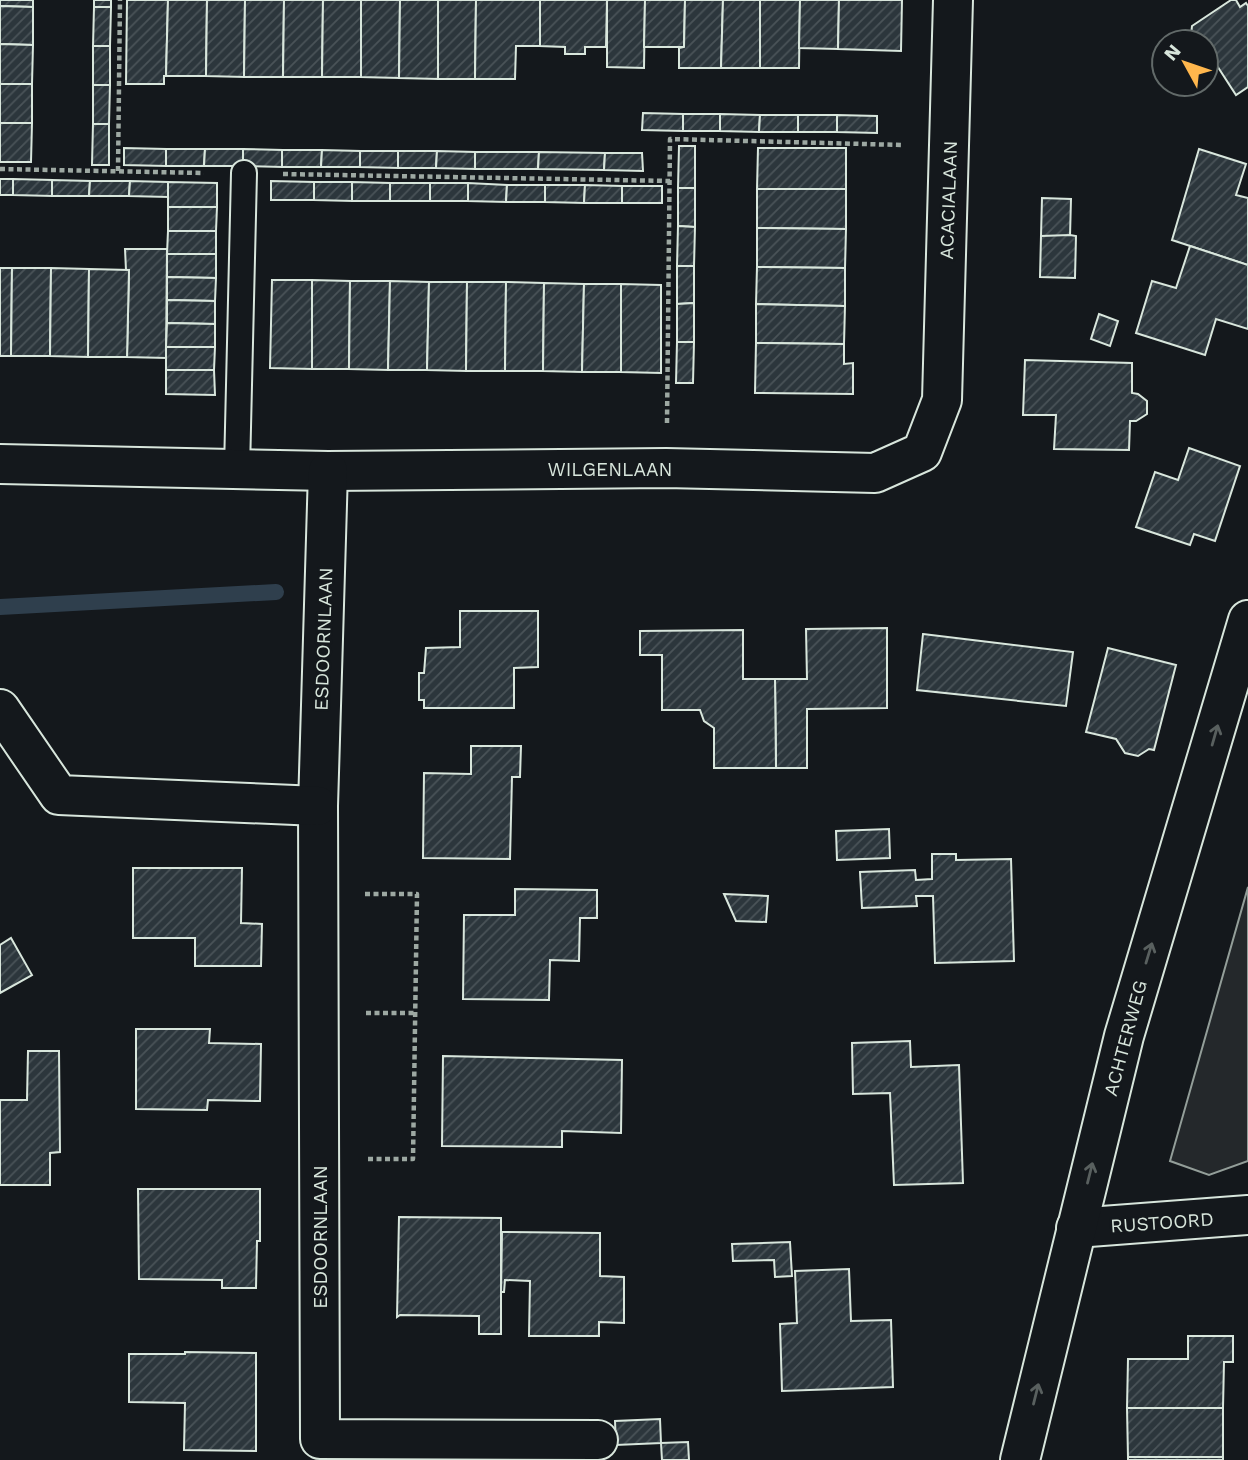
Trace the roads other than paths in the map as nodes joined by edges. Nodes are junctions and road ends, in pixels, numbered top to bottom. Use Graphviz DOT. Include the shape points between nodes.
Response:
graph roads {
  1 [pos="953,0"];
  2 [pos="244,173"];
  3 [pos="942,400"];
  4 [pos="0,464"];
  5 [pos="237,470"];
  6 [pos="328,471"];
  7 [pos="1248,620"];
  8 [pos="0,709"];
  9 [pos="318,806"];
  10 [pos="1248,1215"];
  11 [pos="1076,1228"];
  12 [pos="598,1440"];
  13 [pos="550,1450"];
  14 [pos="1020,1460"];
  1 -- 3 [label="street, ACACIALAAN"];
  2 -- 5 [label="lane"];
  3 -- 6 [label="street, WILGENLAAN" via="922,452 875,473 666,468"];
  4 -- 5 [label="street, WILGENLAAN"];
  5 -- 6 [label="street, WILGENLAAN"];
  6 -- 9 [label="street, ESDOORNLAAN"];
  11 -- 7 [label="street, ACHTERWEG, one-way" via="1124,1036"];
  8 -- 9 [label="street" via="59,795"];
  9 -- 13 [label="street, ESDOORNLAAN" via="320,1439"];
  10 -- 11 [label="street, RUSTOORD"];
  14 -- 11 [label="street, ACHTERWEG, one-way"];
  12 -- 13 [label="street, ESDOORNLAAN"];
}
